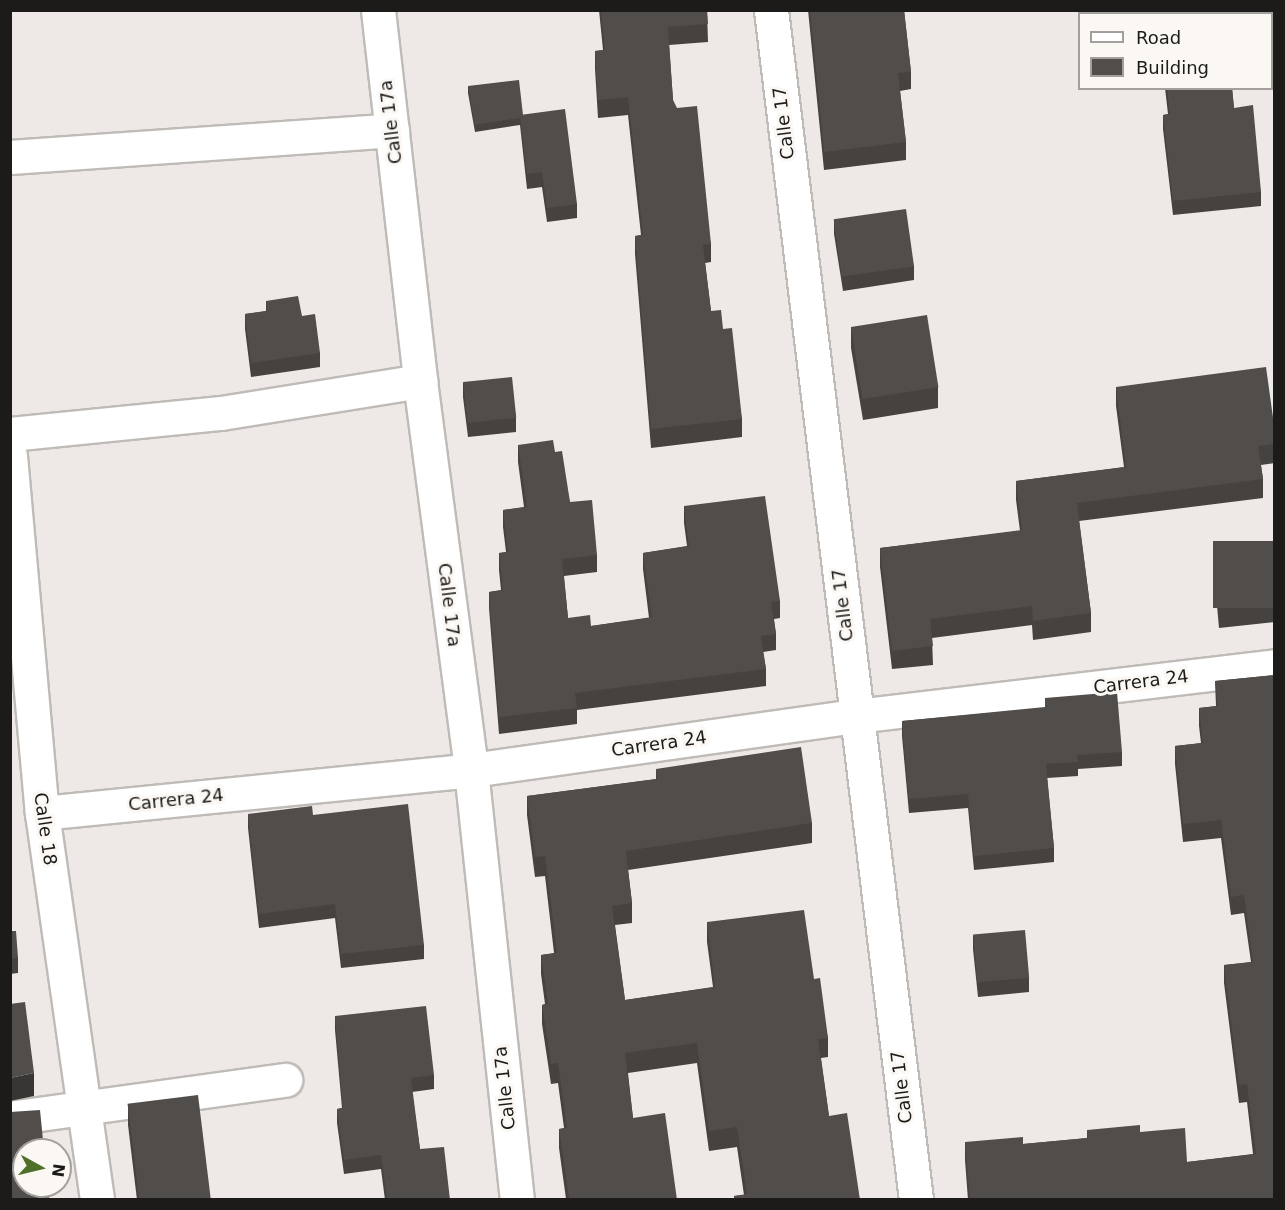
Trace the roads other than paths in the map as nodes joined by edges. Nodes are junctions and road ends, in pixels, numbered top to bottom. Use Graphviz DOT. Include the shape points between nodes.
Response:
graph roads {
  1 [pos="378,10"];
  2 [pos="771,10"];
  3 [pos="392,130"];
  4 [pos="10,157"];
  5 [pos="420,381"];
  6 [pos="10,434"];
  7 [pos="10,456"];
  8 [pos="1275,666"];
  9 [pos="857,716"];
  10 [pos="471,770"];
  11 [pos="42,813"];
  12 [pos="285,1080"];
  13 [pos="86,1105"];
  14 [pos="10,1118"];
  15 [pos="97,1200"];
  16 [pos="517,1200"];
  17 [pos="916,1200"];
  1 -- 3 [label="street, Calle 17a"];
  2 -- 9 [label="street, Calle 17"];
  3 -- 4 [label="street"];
  3 -- 5 [label="street, Calle 17a"];
  5 -- 6 [label="street" via="221,413"];
  5 -- 10 [label="street, Calle 17a"];
  7 -- 11 [label="street, Calle 18"];
  8 -- 9 [label="street, Carrera 24"];
  9 -- 10 [label="street, Carrera 24"];
  9 -- 17 [label="street, Calle 17"];
  10 -- 11 [label="street, Carrera 24"];
  10 -- 16 [label="street, Calle 17a"];
  11 -- 13 [label="street, Calle 18"];
  12 -- 13 [label="street"];
  13 -- 14 [label="street"];
  13 -- 15 [label="street, Calle 18"];
}
